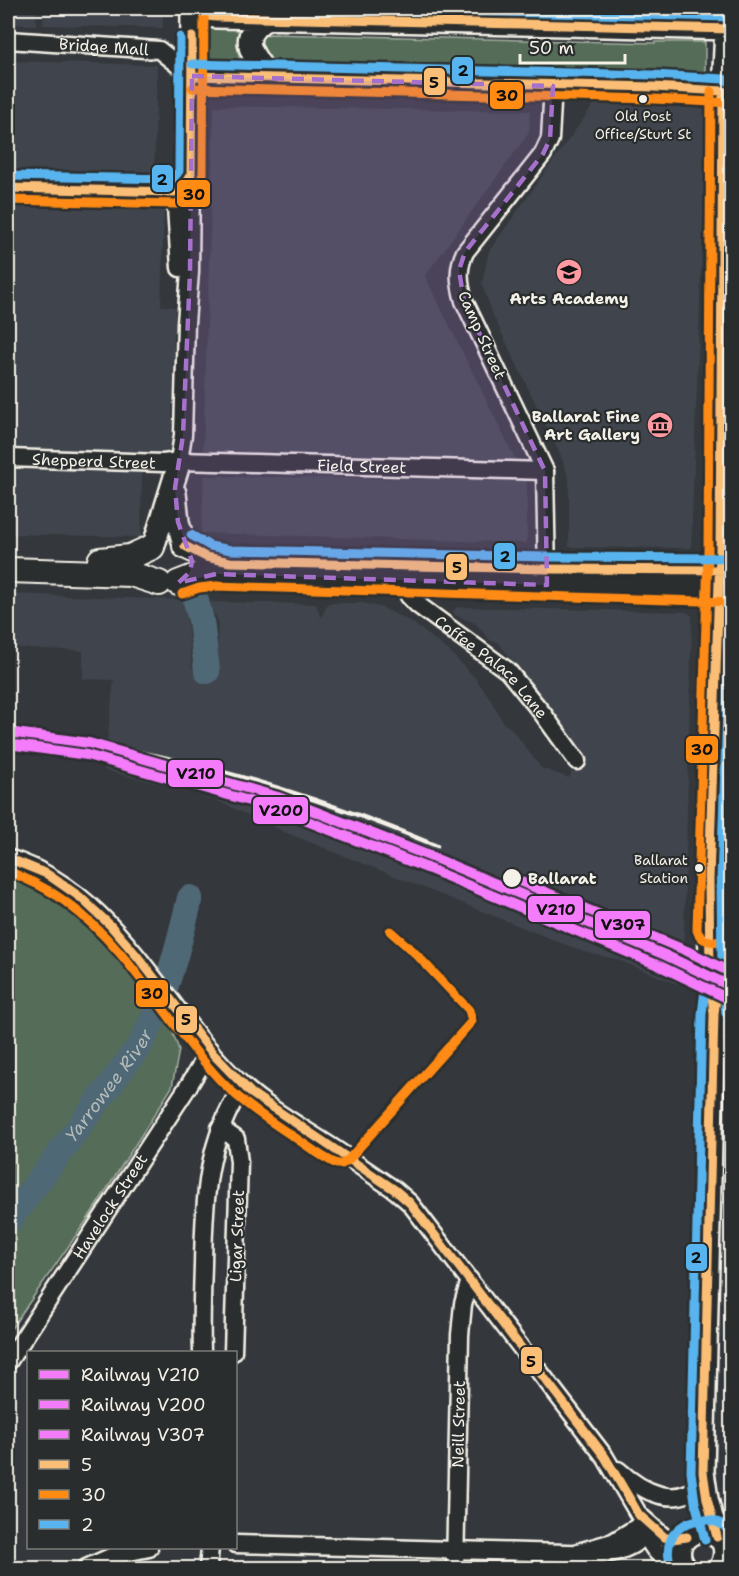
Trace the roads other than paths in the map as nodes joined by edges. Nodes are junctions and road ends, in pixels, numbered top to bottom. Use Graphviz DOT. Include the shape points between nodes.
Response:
graph roads {
  1 [pos="193,8"];
  2 [pos="727,8"];
  3 [pos="448,15"];
  4 [pos="479,15"];
  5 [pos="269,18"];
  6 [pos="728,29"];
  7 [pos="8,40"];
  8 [pos="192,76"];
  9 [pos="270,78"];
  10 [pos="553,86"];
  11 [pos="727,91"];
  12 [pos="191,174"];
  13 [pos="8,188"];
  14 [pos="175,192"];
  15 [pos="186,323"];
  16 [pos="8,458"];
  17 [pos="178,470"];
  18 [pos="545,471"];
  19 [pos="153,546"];
  20 [pos="185,546"];
  21 [pos="8,557"];
  22 [pos="8,570"];
  23 [pos="547,577"];
  24 [pos="401,579"];
  25 [pos="727,582"];
  26 [pos="169,583"];
  27 [pos="577,761"];
  28 [pos="724,797"];
  29 [pos="8,858"];
  30 [pos="725,880"];
  31 [pos="732,903"];
  32 [pos="721,930"];
  33 [pos="723,1049"];
  34 [pos="210,1050"];
  35 [pos="243,1086"];
  36 [pos="220,1128"];
  37 [pos="471,1280"];
  38 [pos="202,1351"];
  39 [pos="232,1351"];
  40 [pos="8,1362"];
  41 [pos="605,1457"];
  42 [pos="703,1477"];
  43 [pos="645,1525"];
  44 [pos="688,1536"];
  45 [pos="723,1540"];
  46 [pos="237,1544"];
  47 [pos="144,1549"];
  48 [pos="210,1549"];
  49 [pos="456,1550"];
  50 [pos="732,1565"];
  51 [pos="86,1569"];
  52 [pos="208,1569"];
  53 [pos="455,1569"];
  54 [pos="684,1569"];
  55 [pos="720,1569"];
  1 -- 5 [label="street" via="206,16"];
  1 -- 8 [label="street"];
  2 -- 6 [label="street"];
  3 -- 4 [label="street"];
  3 -- 5 [label="street"];
  4 -- 6 [label="street"];
  5 -- 9 [label="street" via="253,30 249,45"];
  6 -- 11 [label="street"];
  7 -- 8 [label="street, Bridge Mall" via="159,50"];
  8 -- 9 [label="street"];
  8 -- 12 [label="street"];
  9 -- 10 [label="street"];
  10 -- 11 [label="street"];
  10 -- 18 [label="street, Camp Street" via="550,139 543,154 465,252 459,270 464,301"];
  11 -- 25 [label="street"];
  12 -- 14 [label="street"];
  12 -- 15 [label="street"];
  13 -- 14 [label="street"];
  14 -- 15 [label="street"];
  15 -- 17 [label="street" via="183,435"];
  16 -- 17 [label="street, Shepperd Street" via="163,463"];
  17 -- 18 [label="street, Field Street"];
  17 -- 19 [label="street"];
  17 -- 20 [label="street" via="178,522"];
  18 -- 23 [label="street, Camp Street"];
  19 -- 20 [label="main road" via="173,540"];
  19 -- 21 [label="main road" via="134,556 111,560"];
  19 -- 26 [label="main road" via="146,559 149,573"];
  20 -- 23 [label="main road" via="223,561"];
  20 -- 26 [label="main road" via="192,567 187,577"];
  22 -- 26 [label="main road" via="131,573"];
  23 -- 24 [label="main road"];
  23 -- 25 [label="main road"];
  24 -- 26 [label="main road" via="216,574"];
  24 -- 27 [label="street, Coffee Palace Lane" via="418,606 508,671"];
  25 -- 28 [label="street"];
  28 -- 30 [label="street"];
  28 -- 32 [label="street"];
  29 -- 34 [label="street" via="42,871 87,902 108,922"];
  30 -- 31 [label="street"];
  30 -- 32 [label="street"];
  32 -- 33 [label="street" via="714,1014"];
  33 -- 42 [label="street"];
  34 -- 35 [label="street"];
  34 -- 40 [label="street, Havelock Street"];
  35 -- 36 [label="street, Ligar Street"];
  35 -- 37 [label="street" via="401,1194"];
  36 -- 38 [label="street, Ligar Street" via="204,1206"];
  36 -- 39 [label="street, Ligar Street" via="236,1139 239,1162"];
  37 -- 41 [label="street"];
  37 -- 49 [label="street, Neill Street" via="460,1335"];
  41 -- 42 [label="street" via="636,1485 659,1495 687,1494"];
  41 -- 43 [label="street"];
  42 -- 44 [label="street"];
  42 -- 45 [label="street"];
  43 -- 44 [label="street" via="666,1538"];
  43 -- 49 [label="street" via="616,1552"];
  43 -- 54 [label="street" via="653,1549"];
  44 -- 45 [label="street" via="704,1531"];
  44 -- 54 [label="street" via="679,1552"];
  45 -- 55 [label="street" via="725,1556"];
  46 -- 49 [label="street"];
  47 -- 51 [label="street" via="114,1555"];
  48 -- 52 [label="street"];
  49 -- 53 [label="street, Neill Street"];
  50 -- 55 [label="street"];
}
